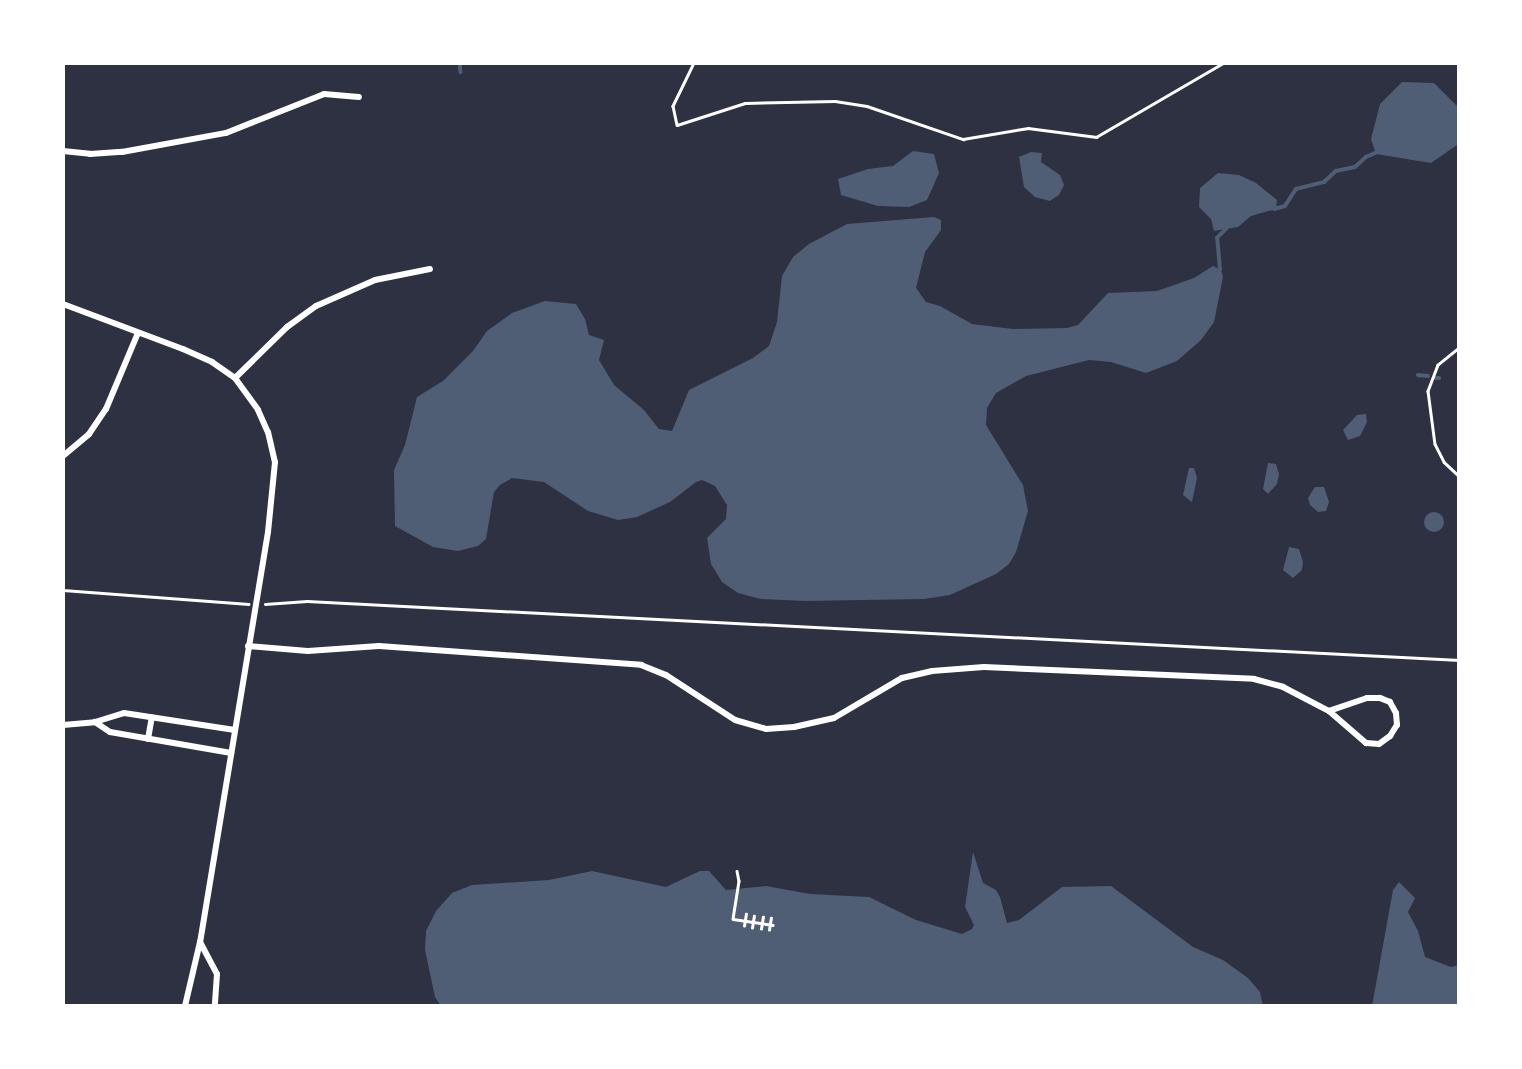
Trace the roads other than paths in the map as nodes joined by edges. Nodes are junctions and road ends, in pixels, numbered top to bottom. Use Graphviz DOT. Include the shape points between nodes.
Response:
graph roads {
  1 [pos="359,97"];
  2 [pos="63,151"];
  3 [pos="430,269"];
  4 [pos="63,304"];
  5 [pos="138,333"];
  6 [pos="235,378"];
  7 [pos="63,456"];
  8 [pos="248,646"];
  9 [pos="1329,711"];
  10 [pos="152,717"];
  11 [pos="95,722"];
  12 [pos="63,725"];
  13 [pos="234,730"];
  14 [pos="148,739"];
  15 [pos="231,753"];
  16 [pos="200,942"];
  17 [pos="185,1006"];
  18 [pos="215,1006"];
  1 -- 2 [label="street" via="324,94 226,132 122,152"];
  3 -- 6 [label="street" via="375,280 316,306 278,335"];
  4 -- 5 [label="street"];
  5 -- 6 [label="street" via="202,358"];
  5 -- 7 [label="street" via="106,409 89,434"];
  6 -- 8 [label="street" via="258,410 275,462 274,496"];
  8 -- 9 [label="street" via="308,651 379,646 641,664 735,720 766,729 834,718 902,678 984,667 1254,679 1283,687"];
  8 -- 13 [label="street"];
  9 -- 9 [label="street" via="1366,743 1379,744 1396,725 1390,702 1380,698"];
  10 -- 11 [label="street" via="124,713"];
  10 -- 13 [label="street"];
  10 -- 14 [label="street"];
  11 -- 12 [label="street"];
  11 -- 14 [label="street" via="110,732"];
  13 -- 15 [label="street"];
  14 -- 15 [label="street"];
  15 -- 16 [label="street"];
  16 -- 17 [label="street"];
  16 -- 18 [label="street" via="217,974"];
}
